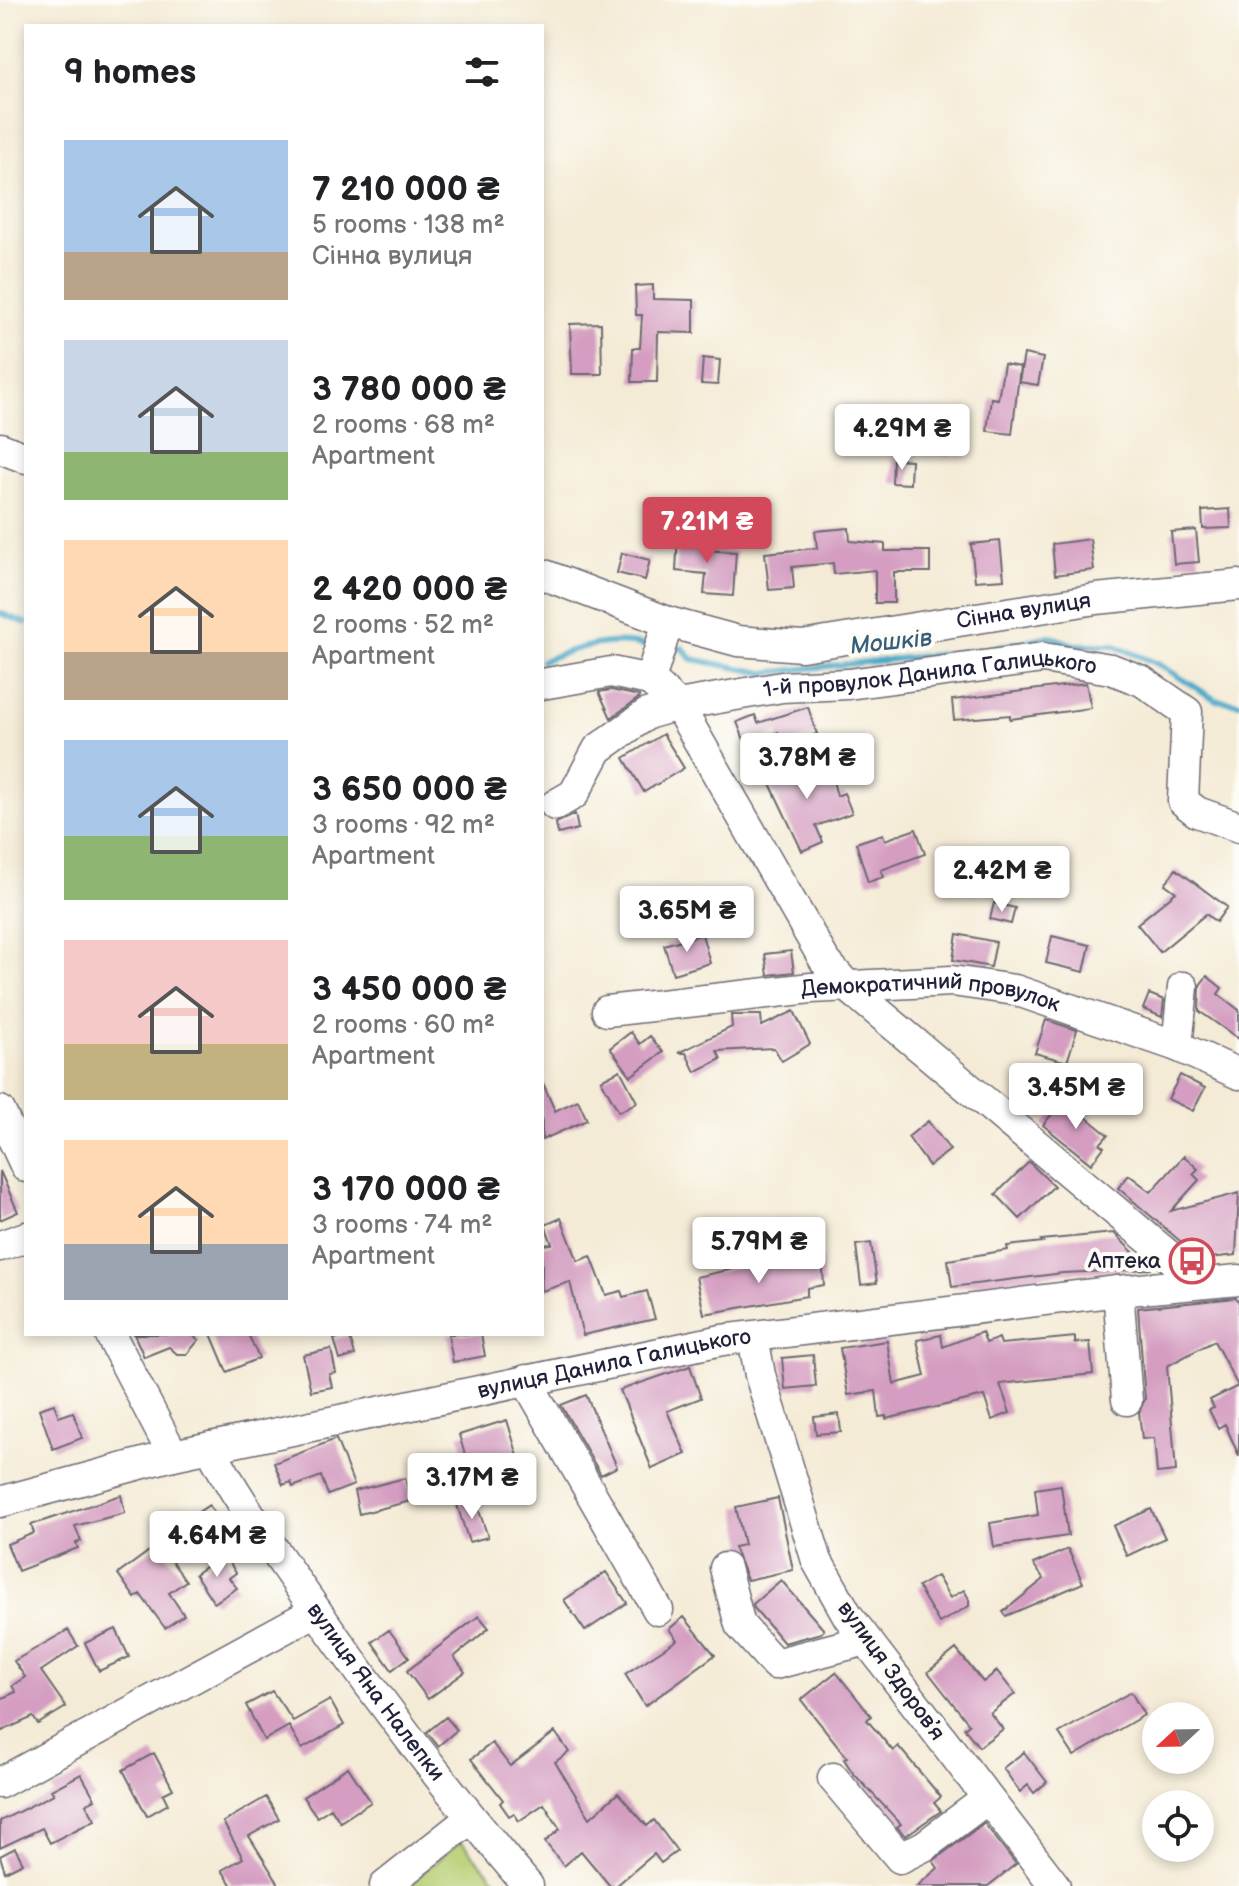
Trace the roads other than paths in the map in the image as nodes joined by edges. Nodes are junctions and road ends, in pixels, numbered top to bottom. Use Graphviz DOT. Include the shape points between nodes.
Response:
graph roads {
  1 [pos="0,448"];
  2 [pos="24,457"];
  3 [pos="544,575"];
  4 [pos="1239,585"];
  5 [pos="667,624"];
  6 [pos="651,676"];
  7 [pos="544,684"];
  8 [pos="678,705"];
  9 [pos="555,805"];
  10 [pos="1239,827"];
  11 [pos="847,986"];
  12 [pos="1183,987"];
  13 [pos="607,1011"];
  14 [pos="1177,1046"];
  15 [pos="1239,1074"];
  16 [pos="10,1114"];
  17 [pos="24,1160"];
  18 [pos="24,1238"];
  19 [pos="0,1246"];
  20 [pos="1200,1282"];
  21 [pos="1237,1283"];
  22 [pos="1118,1291"];
  23 [pos="111,1336"];
  24 [pos="753,1337"];
  25 [pos="526,1380"];
  26 [pos="1127,1400"];
  27 [pos="210,1447"];
  28 [pos="173,1455"];
  29 [pos="0,1502"];
  30 [pos="725,1568"];
  31 [pos="658,1610"];
  32 [pos="316,1611"];
  33 [pos="866,1640"];
  34 [pos="833,1778"];
  35 [pos="0,1783"];
  36 [pos="987,1799"];
  37 [pos="471,1818"];
  38 [pos="385,1886"];
  39 [pos="528,1886"];
  40 [pos="1055,1886"];
  1 -- 2 [label="street"];
  3 -- 5 [label="street, Сінна вулиця"];
  4 -- 5 [label="street, Сінна вулиця" via="1096,599 802,646 738,641"];
  5 -- 6 [label="street"];
  6 -- 7 [label="street" via="611,672"];
  6 -- 8 [label="street"];
  8 -- 9 [label="street, 1-й провулок Данила Галицького" via="647,714 598,749 574,794"];
  8 -- 10 [label="street, 1-й провулок Данила Галицького" via="782,687 848,684 1043,658 1111,669 1142,681 1187,712 1183,801 1197,812"];
  8 -- 11 [label="street" via="825,961"];
  11 -- 13 [label="street, Демократичний провулок"];
  11 -- 14 [label="street, Демократичний провулок" via="952,981 1015,990"];
  11 -- 20 [label="street"];
  12 -- 14 [label="street"];
  14 -- 15 [label="street, Демократичний провулок"];
  16 -- 17 [label="street"];
  18 -- 19 [label="street"];
  20 -- 21 [label="street, вулиця Данила Галицького"];
  20 -- 22 [label="street, вулиця Данила Галицького"];
  22 -- 24 [label="street, вулиця Данила Галицького"];
  22 -- 26 [label="street"];
  23 -- 28 [label="street"];
  24 -- 25 [label="street, вулиця Данила Галицького"];
  24 -- 33 [label="street, вулиця Здоровʼя" via="817,1561"];
  25 -- 27 [label="street, вулиця Данила Галицького"];
  25 -- 31 [label="street"];
  27 -- 28 [label="street, вулиця Данила Галицького"];
  27 -- 32 [label="street, вулиця Яна Налепки"];
  28 -- 29 [label="street, вулиця Данила Галицького"];
  30 -- 33 [label="street" via="740,1625 775,1664"];
  32 -- 35 [label="street"];
  32 -- 37 [label="street, вулиця Яна Налепки" via="387,1713"];
  33 -- 36 [label="street, вулиця Здоровʼя"];
  34 -- 36 [label="street" via="900,1858"];
  36 -- 40 [label="street, вулиця Здоровʼя"];
  37 -- 38 [label="street"];
  37 -- 39 [label="street, вулиця Яна Налепки"];
}
